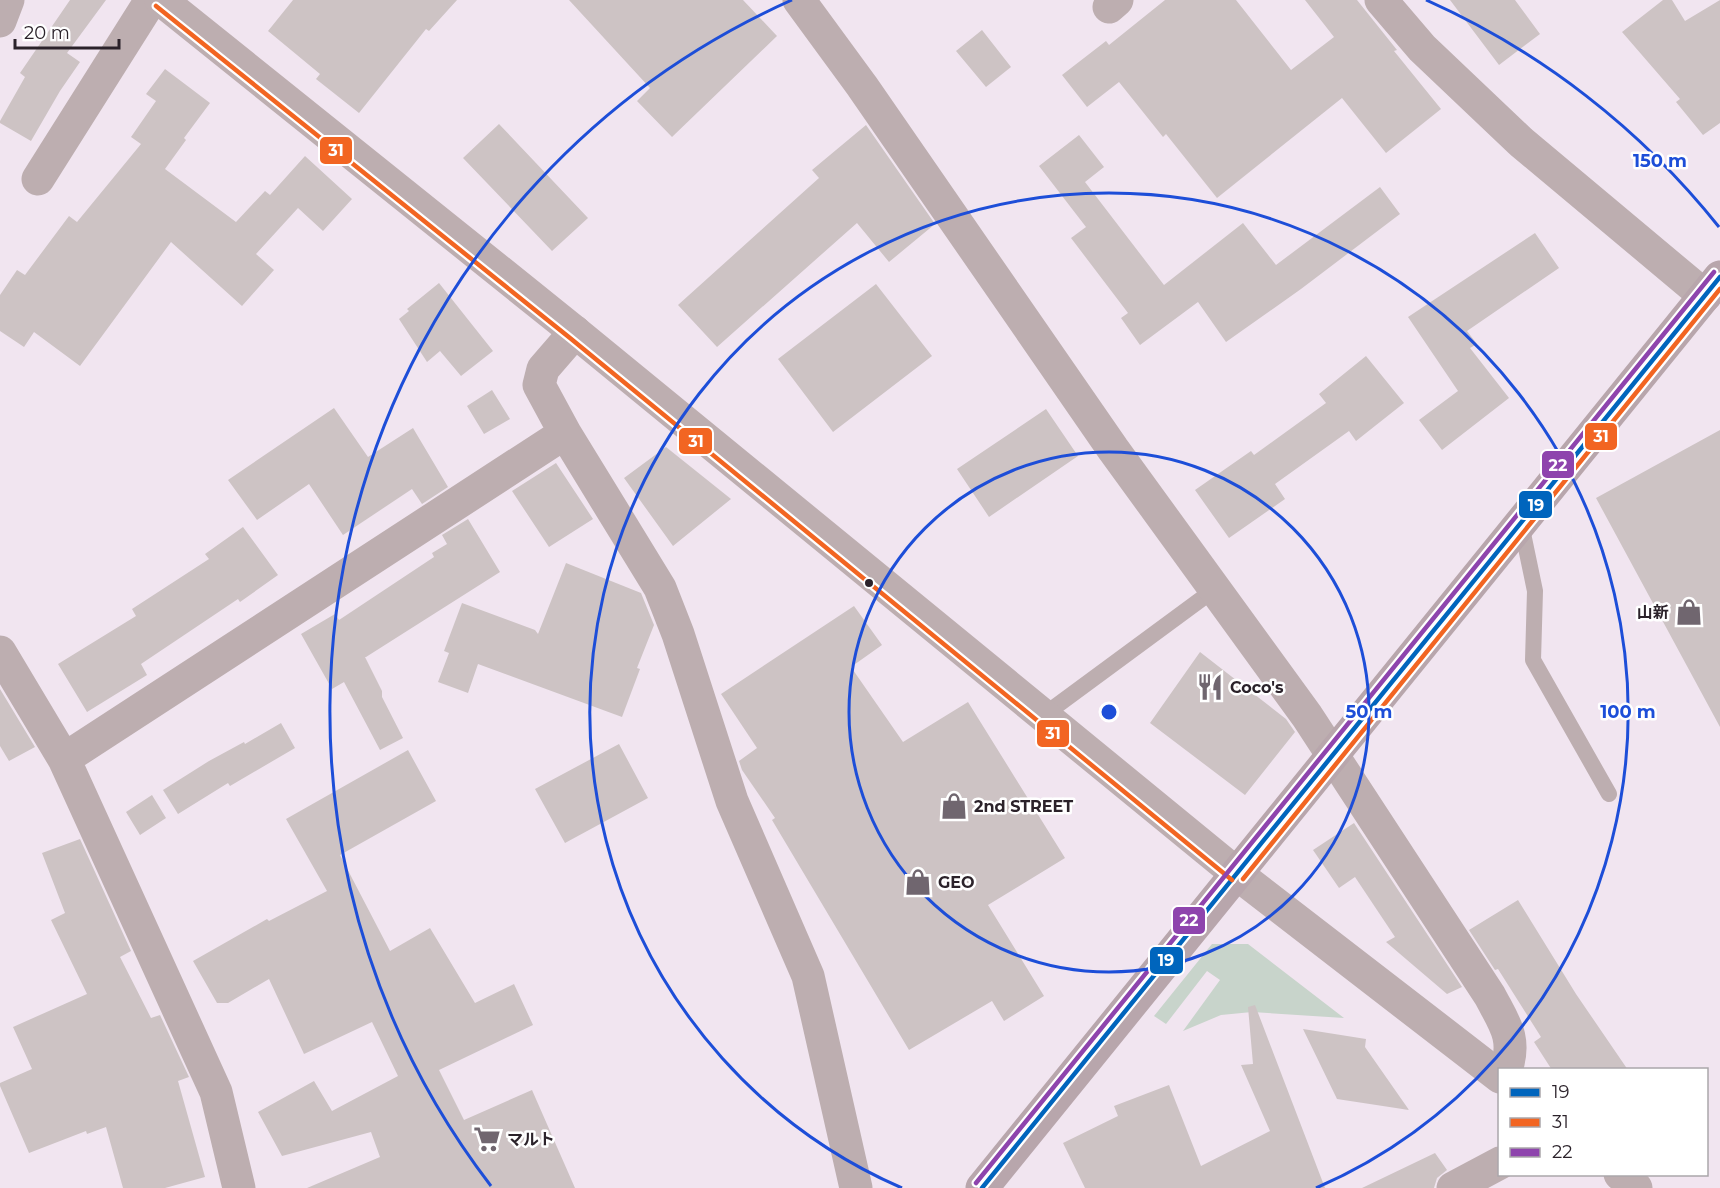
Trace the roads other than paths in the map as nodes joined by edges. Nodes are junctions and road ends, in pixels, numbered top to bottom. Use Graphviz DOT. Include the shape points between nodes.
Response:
graph roads {
  1 [pos="8,0"];
  2 [pos="151,0"];
  3 [pos="161,0"];
  4 [pos="799,0"];
  5 [pos="1381,0"];
  6 [pos="0,21"];
  7 [pos="39,179"];
  8 [pos="1712,287"];
  9 [pos="575,332"];
  10 [pos="565,433"];
  11 [pos="1521,523"];
  12 [pos="1215,589"];
  13 [pos="0,652"];
  14 [pos="1044,715"];
  15 [pos="1332,754"];
  16 [pos="64,759"];
  17 [pos="1609,794"];
  18 [pos="1237,874"];
  19 [pos="1507,1068"];
  20 [pos="1498,1075"];
  21 [pos="1498,1163"];
  22 [pos="1622,1176"];
  23 [pos="239,1188"];
  24 [pos="856,1188"];
  25 [pos="982,1188"];
  26 [pos="1454,1188"];
  27 [pos="1636,1188"];
  1 -- 6 [label="street"];
  2 -- 7 [label="street"];
  3 -- 9 [label="street"];
  4 -- 12 [label="street"];
  5 -- 8 [label="street" via="1422,48 1521,142"];
  8 -- 11 [label="highway"];
  9 -- 10 [label="street" via="543,369 539,385"];
  9 -- 14 [label="street"];
  10 -- 16 [label="street"];
  10 -- 24 [label="street" via="660,588 678,634 732,801 808,976"];
  11 -- 15 [label="highway"];
  11 -- 17 [label="lane" via="1535,591 1533,660"];
  12 -- 14 [label="lane"];
  12 -- 15 [label="street"];
  13 -- 16 [label="street"];
  14 -- 18 [label="street"];
  15 -- 18 [label="highway"];
  15 -- 19 [label="street" via="1499,1014 1509,1032 1511,1052"];
  16 -- 23 [label="street" via="216,1092"];
  18 -- 20 [label="street"];
  18 -- 25 [label="highway"];
  21 -- 26 [label="street"];
  22 -- 27 [label="street"];
}
